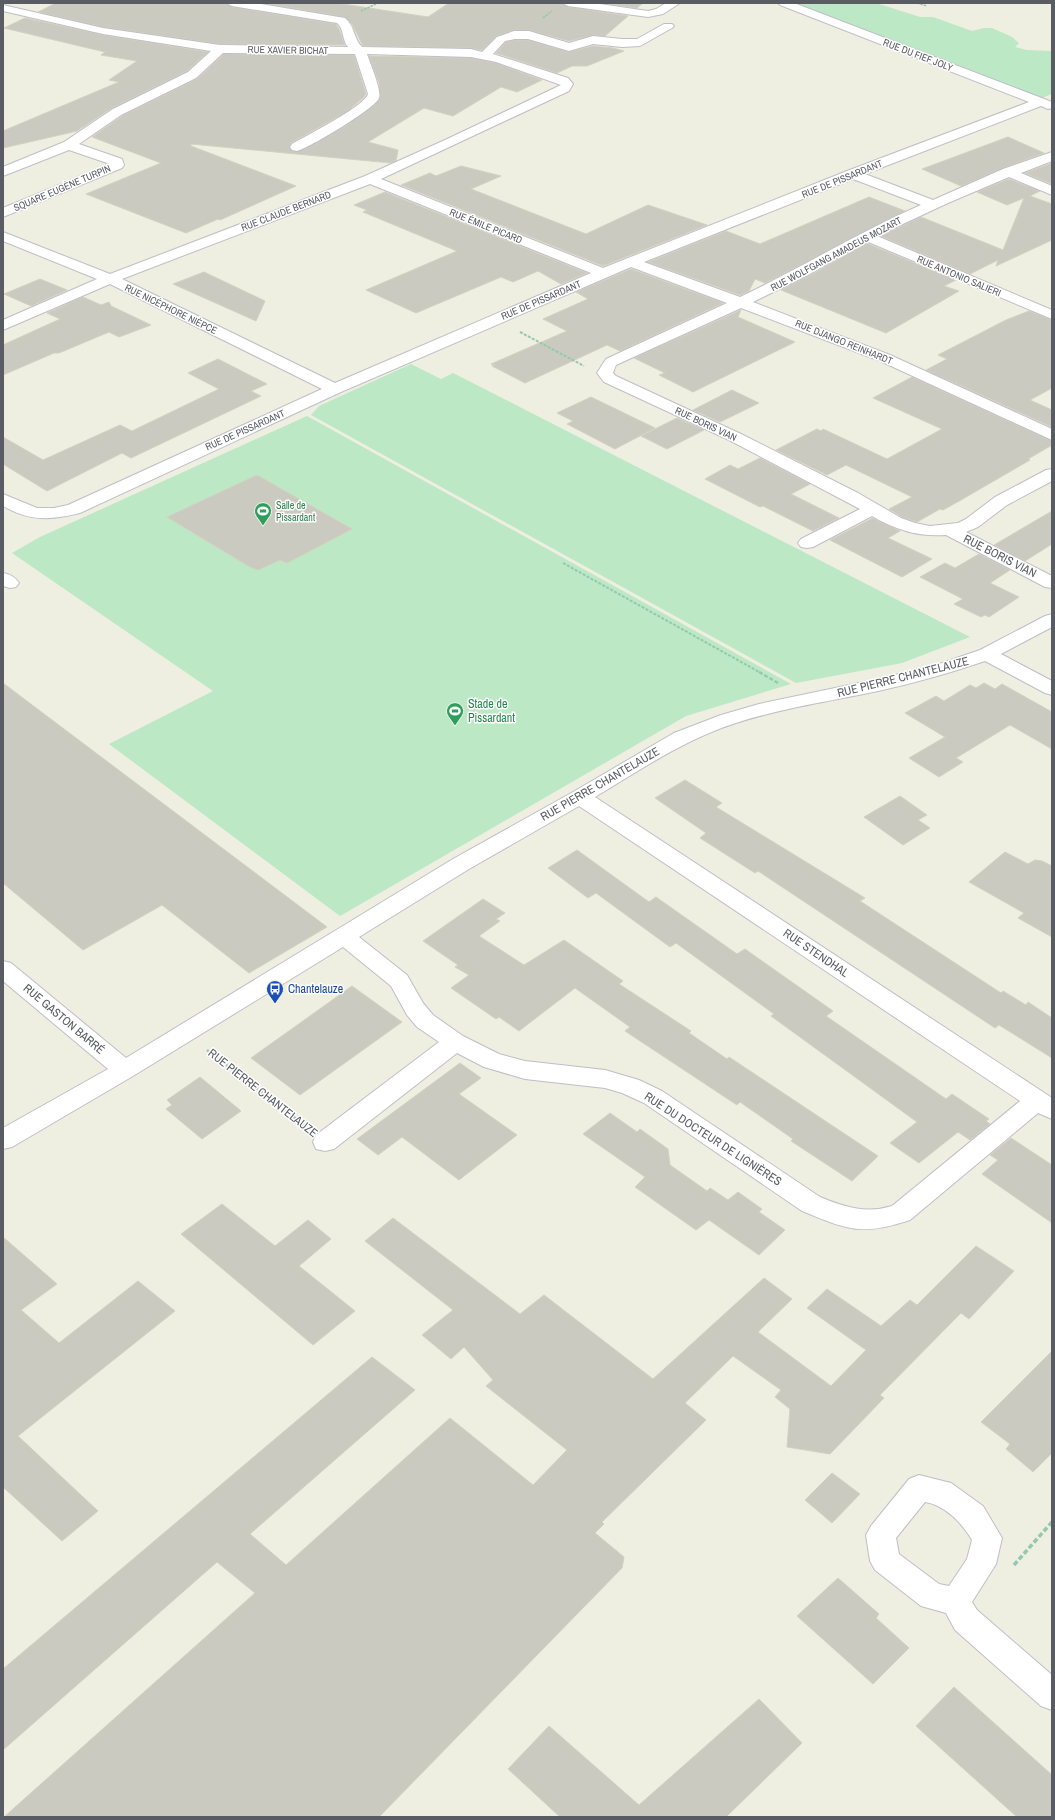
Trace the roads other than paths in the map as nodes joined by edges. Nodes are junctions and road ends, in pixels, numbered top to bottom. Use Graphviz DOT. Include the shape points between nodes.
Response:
graph roads {
  1 [pos="232,3"];
  2 [pos="568,3"];
  3 [pos="674,3"];
  4 [pos="784,3"];
  5 [pos="3,8"];
  6 [pos="668,26"];
  7 [pos="220,49"];
  8 [pos="360,51"];
  9 [pos="485,56"];
  10 [pos="565,88"];
  11 [pos="1047,104"];
  12 [pos="69,145"];
  13 [pos="297,147"];
  14 [pos="1052,156"];
  15 [pos="7,166"];
  16 [pos="1008,172"];
  17 [pos="852,174"];
  18 [pos="370,178"];
  19 [pos="1052,191"];
  20 [pos="932,204"];
  21 [pos="3,213"];
  22 [pos="3,236"];
  23 [pos="866,236"];
  24 [pos="632,263"];
  25 [pos="603,273"];
  26 [pos="110,280"];
  27 [pos="739,303"];
  28 [pos="1052,315"];
  29 [pos="3,325"];
  30 [pos="335,389"];
  31 [pos="1052,435"];
  32 [pos="1052,474"];
  33 [pos="6,504"];
  34 [pos="872,509"];
  35 [pos="948,530"];
  36 [pos="807,543"];
  37 [pos="1051,582"];
  38 [pos="1052,620"];
  39 [pos="987,654"];
  40 [pos="1052,689"];
  41 [pos="580,797"];
  42 [pos="344,936"];
  43 [pos="3,968"];
  44 [pos="455,1042"];
  45 [pos="125,1070"];
  46 [pos="1045,1105"];
  47 [pos="3,1140"];
  48 [pos="325,1142"];
  49 [pos="956,1601"];
  50 [pos="1052,1695"];
  1 -- 8 [label="street" via="340,20 346,24 351,42"];
  2 -- 3 [label="street" via="648,14 659,12"];
  4 -- 11 [label="street, RUE DU FIEF JOLY"];
  5 -- 7 [label="street, RUE XAVIER BICHAT" via="130,36"];
  6 -- 9 [label="street" via="640,42 594,40 569,47 529,35 514,35 501,39"];
  7 -- 8 [label="street, RUE XAVIER BICHAT"];
  7 -- 12 [label="street" via="192,75 117,112"];
  8 -- 9 [label="street, RUE XAVIER BICHAT" via="449,52"];
  8 -- 13 [label="street" via="374,94 373,99 362,109"];
  9 -- 10 [label="street, RUE XAVIER BICHAT" via="564,81"];
  10 -- 18 [label="street, RUE CLAUDE BERNARD"];
  11 -- 17 [label="street, RUE DE PISSARDANT"];
  12 -- 15 [label="street" via="36,159"];
  12 -- 21 [label="street, SQUARE EUGÈNE TURPIN" via="114,160 117,165"];
  14 -- 16 [label="street, RUE WOLFGANG AMADEUS MOZART"];
  16 -- 19 [label="street"];
  16 -- 20 [label="street, RUE WOLFGANG AMADEUS MOZART"];
  17 -- 20 [label="street"];
  17 -- 24 [label="street, RUE DE PISSARDANT"];
  18 -- 25 [label="street, RUE ÉMILE PICARD"];
  18 -- 26 [label="street, RUE CLAUDE BERNARD"];
  20 -- 23 [label="street, RUE WOLFGANG AMADEUS MOZART"];
  22 -- 26 [label="street, RUE NICÉPHORE NIÈPCE"];
  23 -- 27 [label="street, RUE WOLFGANG AMADEUS MOZART" via="803,272"];
  23 -- 28 [label="street, RUE ANTONIO SALIERI"];
  24 -- 25 [label="street, RUE DE PISSARDANT"];
  24 -- 27 [label="street, RUE DJANGO REINHARDT"];
  25 -- 30 [label="street, RUE DE PISSARDANT"];
  26 -- 29 [label="street, RUE CLAUDE BERNARD"];
  26 -- 30 [label="street, RUE NICÉPHORE NIÈPCE"];
  27 -- 31 [label="street, RUE DJANGO REINHARDT" via="813,329 928,376"];
  27 -- 34 [label="street, RUE BORIS VIAN" via="612,362 605,373 610,379 735,437"];
  30 -- 33 [label="street, RUE DE PISSARDANT" via="74,509 49,514 28,512"];
  32 -- 35 [label="street, RUE BORIS VIAN" via="1001,501 972,523"];
  34 -- 35 [label="street, RUE BORIS VIAN" via="911,528"];
  34 -- 36 [label="street"];
  35 -- 37 [label="street, RUE BORIS VIAN"];
  38 -- 39 [label="street, RUE PIERRE CHANTELAUZE"];
  39 -- 40 [label="street"];
  39 -- 41 [label="street, RUE PIERRE CHANTELAUZE" via="943,669 728,719 681,738"];
  41 -- 42 [label="street, RUE PIERRE CHANTELAUZE" via="460,864"];
  41 -- 46 [label="street, RUE STENDHAL"];
  42 -- 44 [label="street, RUE DU DOCTEUR DE LIGNIÈRES" via="399,981 420,1015"];
  42 -- 45 [label="street, RUE PIERRE CHANTELAUZE"];
  43 -- 45 [label="street, RUE GASTON BARRÉ"];
  44 -- 46 [label="street, RUE DU DOCTEUR DE LIGNIÈRES" via="492,1061 525,1070 605,1079 630,1086 653,1097 811,1204 860,1221 883,1220 901,1213"];
  44 -- 48 [label="street, RUE PIERRE CHANTELAUZE"];
  45 -- 47 [label="street, RUE PIERRE CHANTELAUZE"];
  49 -- 50 [label="street" via="966,1620"];
}
